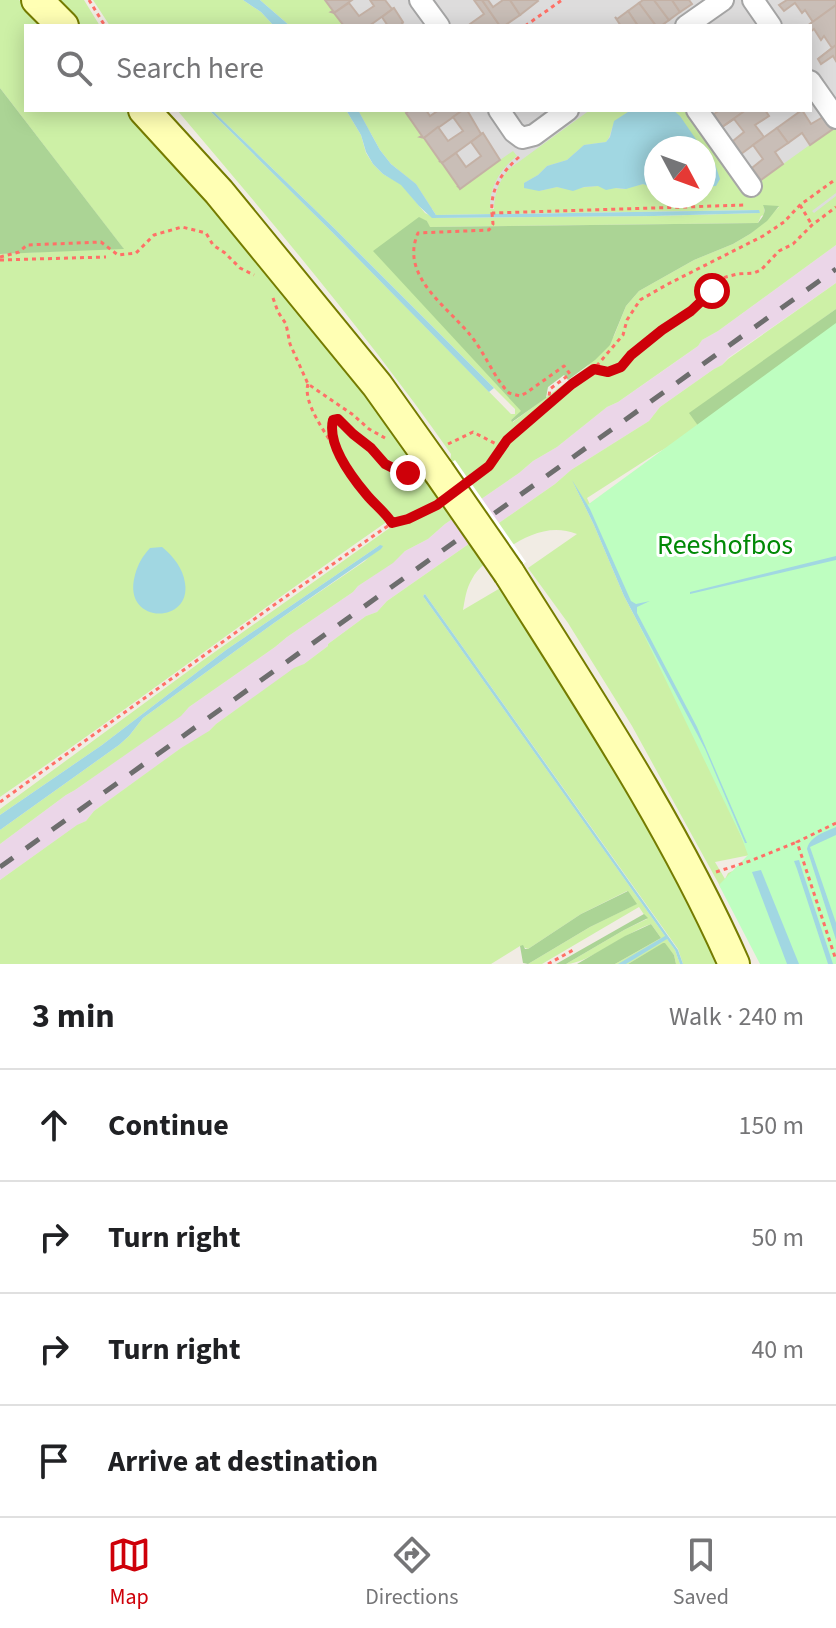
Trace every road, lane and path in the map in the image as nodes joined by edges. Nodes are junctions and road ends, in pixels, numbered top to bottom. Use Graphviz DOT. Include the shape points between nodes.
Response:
graph roads {
  1 [pos="37,0"];
  2 [pos="89,0"];
  3 [pos="420,0"];
  4 [pos="562,0"];
  5 [pos="723,0"];
  6 [pos="753,0"];
  7 [pos="61,24"];
  8 [pos="104,24"];
  9 [pos="438,24"];
  10 [pos="528,24"];
  11 [pos="689,24"];
  12 [pos="770,24"];
  13 [pos="812,84"];
  14 [pos="146,112"];
  15 [pos="500,112"];
  16 [pos="565,112"];
  17 [pos="698,112"];
  18 [pos="836,118"];
  19 [pos="522,138"];
  20 [pos="836,179"];
  21 [pos="751,186"];
  22 [pos="800,205"];
  23 [pos="836,207"];
  24 [pos="492,216"];
  25 [pos="812,225"];
  26 [pos="106,257"];
  27 [pos="0,259"];
  28 [pos="257,276"];
  29 [pos="270,289"];
  30 [pos="594,369"];
  31 [pos="308,384"];
  32 [pos="548,404"];
  33 [pos="390,441"];
  34 [pos="334,445"];
  35 [pos="502,447"];
  36 [pos="431,462"];
  37 [pos="468,482"];
  38 [pos="437,505"];
  39 [pos="392,523"];
  40 [pos="0,802"];
  41 [pos="836,823"];
  42 [pos="797,842"];
  43 [pos="708,875"];
  44 [pos="575,949"];
  45 [pos="836,960"];
  46 [pos="548,964"];
  47 [pos="734,964"];
  1 -- 7 [label="main road"];
  2 -- 8 [label="path"];
  3 -- 9 [label="street"];
  4 -- 10 [label="path"];
  5 -- 11 [label="street"];
  6 -- 12 [label="street"];
  13 -- 18 [label="street"];
  14 -- 36 [label="main road" via="337,335"];
  15 -- 19 [label="street"];
  16 -- 19 [label="street"];
  17 -- 21 [label="street"];
  19 -- 24 [label="path" via="520,156 494,191"];
  20 -- 22 [label="path"];
  21 -- 24 [label="path" via="747,205"];
  22 -- 25 [label="path"];
  22 -- 30 [label="path" via="763,236 640,300 623,335"];
  23 -- 25 [label="path"];
  24 -- 32 [label="path" via="489,230 418,233 413,259 422,281 471,336 509,393 520,396 564,366 570,374 550,389"];
  25 -- 30 [label="path" via="761,270 715,280 699,305 621,367 608,372"];
  26 -- 27 [label="path"];
  27 -- 28 [label="path" via="27,245 101,242 118,255 131,255 154,235 182,227 206,233 240,268"];
  29 -- 31 [label="path"];
  30 -- 32 [label="path"];
  31 -- 33 [label="path"];
  31 -- 34 [label="path" via="316,417"];
  32 -- 35 [label="path"];
  34 -- 36 [label="path" via="331,426 338,419 385,464 403,473"];
  34 -- 39 [label="path"];
  35 -- 36 [label="path" via="473,432"];
  35 -- 37 [label="path"];
  36 -- 47 [label="main road, bridge" via="509,573 657,812"];
  38 -- 39 [label="path"];
  39 -- 40 [label="path"];
  41 -- 42 [label="path"];
  42 -- 43 [label="path"];
  42 -- 45 [label="path"];
  44 -- 46 [label="path"];
}
